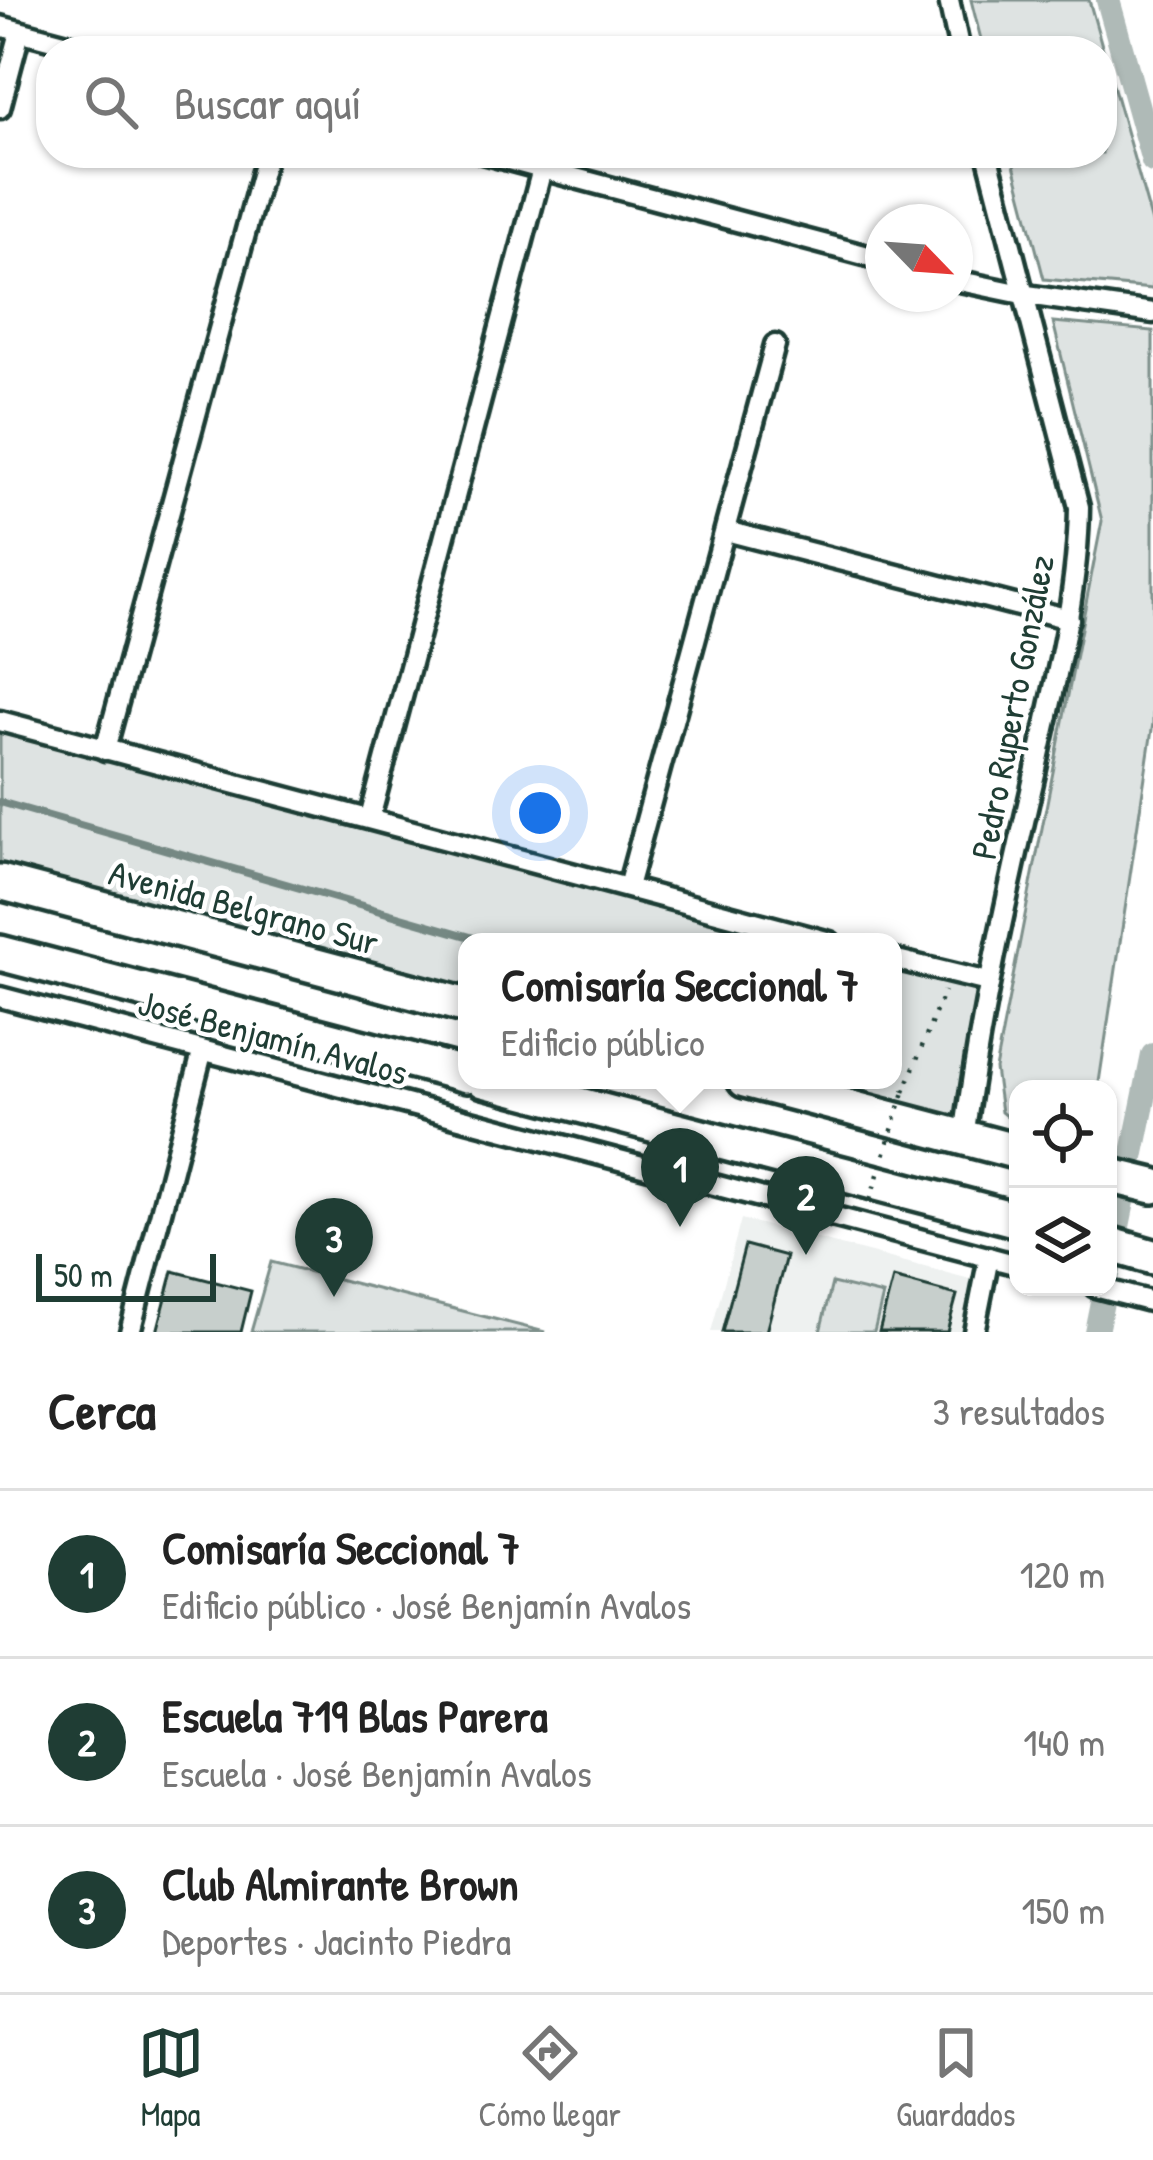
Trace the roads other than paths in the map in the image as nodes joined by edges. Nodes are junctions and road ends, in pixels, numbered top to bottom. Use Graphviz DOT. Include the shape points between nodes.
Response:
graph roads {
  1 [pos="949,0"];
  2 [pos="0,26"];
  3 [pos="20,32"];
  4 [pos="36,36"];
  5 [pos="957,36"];
  6 [pos="0,108"];
  7 [pos="263,168"];
  8 [pos="538,168"];
  9 [pos="991,168"];
  10 [pos="542,169"];
  11 [pos="865,255"];
  12 [pos="973,284"];
  13 [pos="1027,295"];
  14 [pos="1151,313"];
  15 [pos="775,345"];
  16 [pos="726,531"];
  17 [pos="1069,619"];
  18 [pos="0,721"];
  19 [pos="105,750"];
  20 [pos="370,818"];
  21 [pos="0,882"];
  22 [pos="628,887"];
  23 [pos="797,933"];
  24 [pos="0,953"];
  25 [pos="902,961"];
  26 [pos="988,982"];
  27 [pos="0,997"];
  28 [pos="458,1004"];
  29 [pos="202,1053"];
  30 [pos="458,1074"];
  31 [pos="518,1089"];
  32 [pos="779,1089"];
  33 [pos="964,1138"];
  34 [pos="1009,1150"];
  35 [pos="1117,1176"];
  36 [pos="1153,1186"];
  37 [pos="1009,1218"];
  38 [pos="1117,1247"];
  39 [pos="1148,1256"];
  40 [pos="988,1257"];
  41 [pos="1009,1263"];
  42 [pos="130,1332"];
  43 [pos="974,1332"];
  1 -- 5 [label="street"];
  2 -- 3 [label="street"];
  3 -- 4 [label="street"];
  3 -- 6 [label="street"];
  7 -- 19 [label="street"];
  8 -- 10 [label="street"];
  9 -- 13 [label="street, Pedro Ruperto González"];
  10 -- 11 [label="street"];
  10 -- 20 [label="street"];
  12 -- 13 [label="street"];
  13 -- 14 [label="street"];
  13 -- 17 [label="street, Pedro Ruperto González" via="1079,507"];
  15 -- 16 [label="street"];
  16 -- 17 [label="street"];
  16 -- 22 [label="street"];
  17 -- 26 [label="street, Pedro Ruperto González"];
  18 -- 19 [label="street"];
  19 -- 20 [label="street"];
  20 -- 22 [label="street"];
  21 -- 28 [label="highway, Avenida Belgrano Sur"];
  22 -- 23 [label="street"];
  24 -- 30 [label="highway"];
  25 -- 26 [label="street"];
  26 -- 33 [label="street, Pedro Ruperto González"];
  27 -- 29 [label="street, José Benjamín Avalos"];
  29 -- 40 [label="street, José Benjamín Avalos"];
  29 -- 42 [label="street"];
  31 -- 37 [label="highway"];
  32 -- 33 [label="highway"];
  33 -- 34 [label="highway"];
  35 -- 36 [label="highway"];
  38 -- 39 [label="highway"];
  40 -- 41 [label="street, José Benjamín Avalos"];
  40 -- 43 [label="street"];
}
